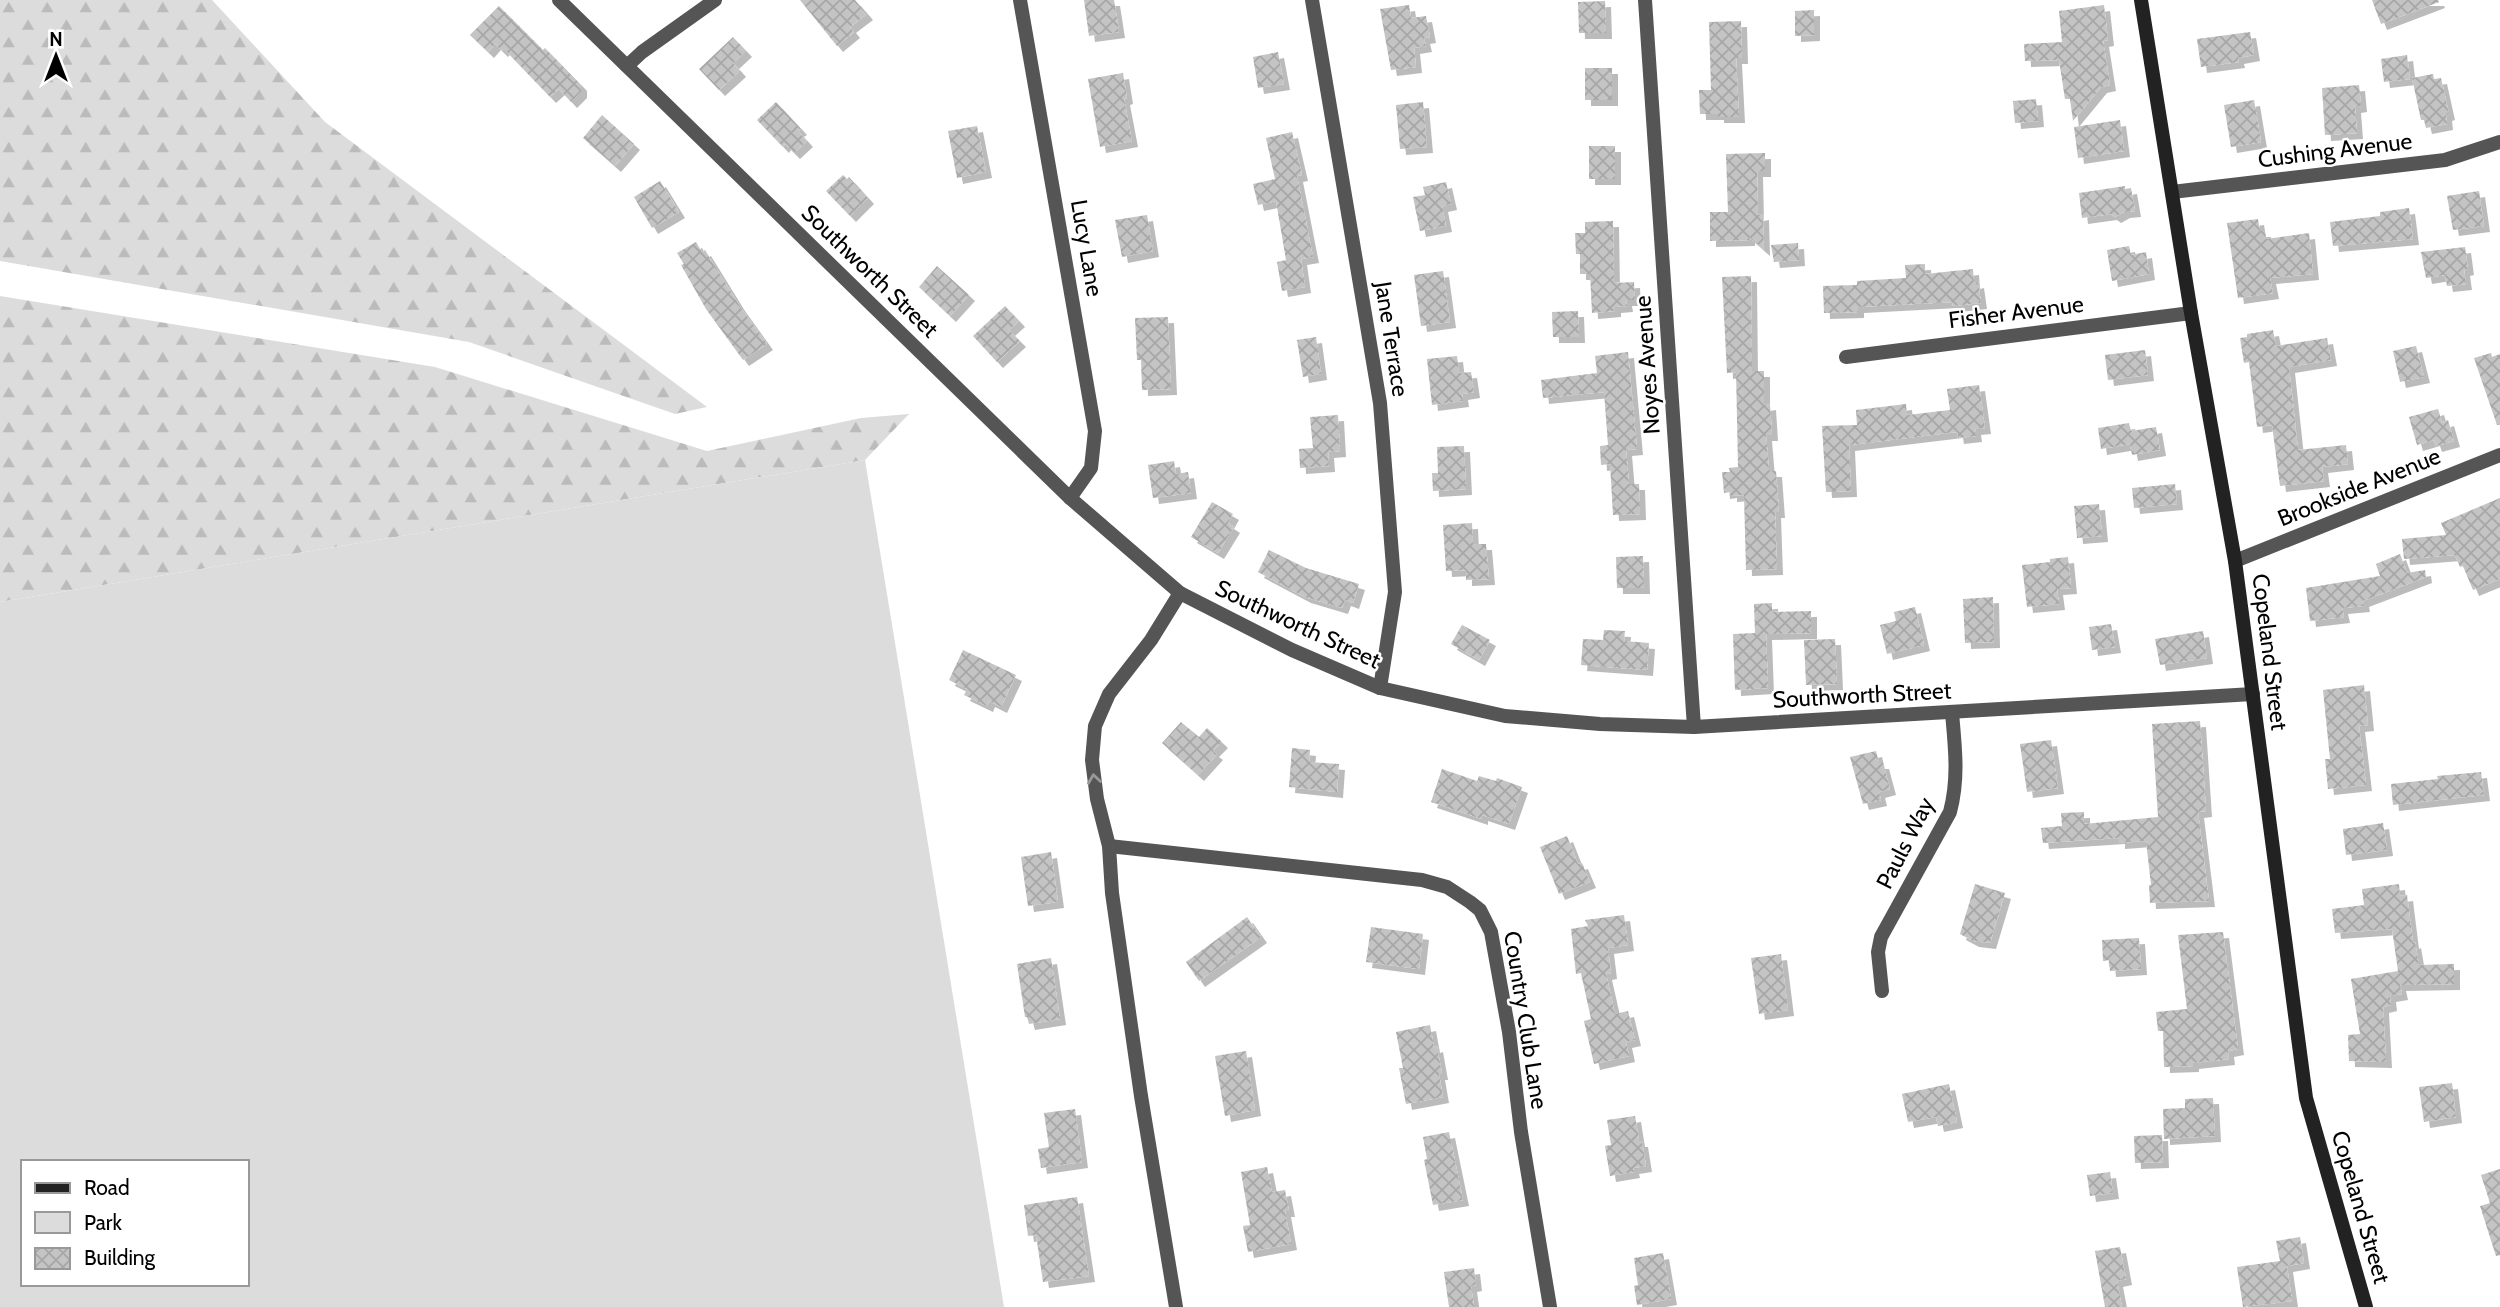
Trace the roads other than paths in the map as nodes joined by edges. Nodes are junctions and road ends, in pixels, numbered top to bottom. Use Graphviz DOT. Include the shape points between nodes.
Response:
graph roads {
  1 [pos="559,0"];
  2 [pos="715,0"];
  3 [pos="1020,0"];
  4 [pos="1312,0"];
  5 [pos="1645,0"];
  6 [pos="2141,0"];
  7 [pos="627,66"];
  8 [pos="2500,142"];
  9 [pos="2172,192"];
  10 [pos="2191,313"];
  11 [pos="1846,357"];
  12 [pos="2500,455"];
  13 [pos="1070,498"];
  14 [pos="2235,561"];
  15 [pos="1181,593"];
  16 [pos="1380,688"];
  17 [pos="2253,694"];
  18 [pos="1952,713"];
  19 [pos="1694,727"];
  20 [pos="1109,846"];
  21 [pos="1882,991"];
  22 [pos="1176,1307"];
  23 [pos="1550,1307"];
  24 [pos="2366,1307"];
  1 -- 7 [label="street, Southworth Street"];
  2 -- 7 [label="street"];
  3 -- 13 [label="street, Lucy Lane" via="1095,430 1091,468"];
  4 -- 16 [label="street, Jane Terrace" via="1380,403 1395,592"];
  5 -- 19 [label="street, Noyes Avenue"];
  6 -- 9 [label="main road, Copeland Street"];
  7 -- 13 [label="street, Southworth Street"];
  8 -- 9 [label="street, Cushing Avenue" via="2445,160"];
  9 -- 10 [label="main road, Copeland Street"];
  10 -- 11 [label="street, Fisher Avenue"];
  10 -- 14 [label="main road, Copeland Street"];
  12 -- 14 [label="street, Brookside Avenue"];
  13 -- 15 [label="street, Southworth Street"];
  14 -- 17 [label="main road, Copeland Street"];
  15 -- 16 [label="street, Southworth Street" via="1292,650"];
  20 -- 15 [label="street, one-way" via="1093,777 1095,726 1109,694"];
  16 -- 19 [label="street, Southworth Street" via="1505,716"];
  17 -- 18 [label="street, Southworth Street"];
  17 -- 24 [label="main road, Copeland Street" via="2306,1098"];
  18 -- 19 [label="street, Southworth Street"];
  18 -- 21 [label="street, Pauls Way" via="1956,768 1950,812 1881,937"];
  20 -- 22 [label="street" via="1141,1096"];
  20 -- 23 [label="street, Country Club Lane" via="1422,880 1447,887 1480,910 1496,957"];
}
